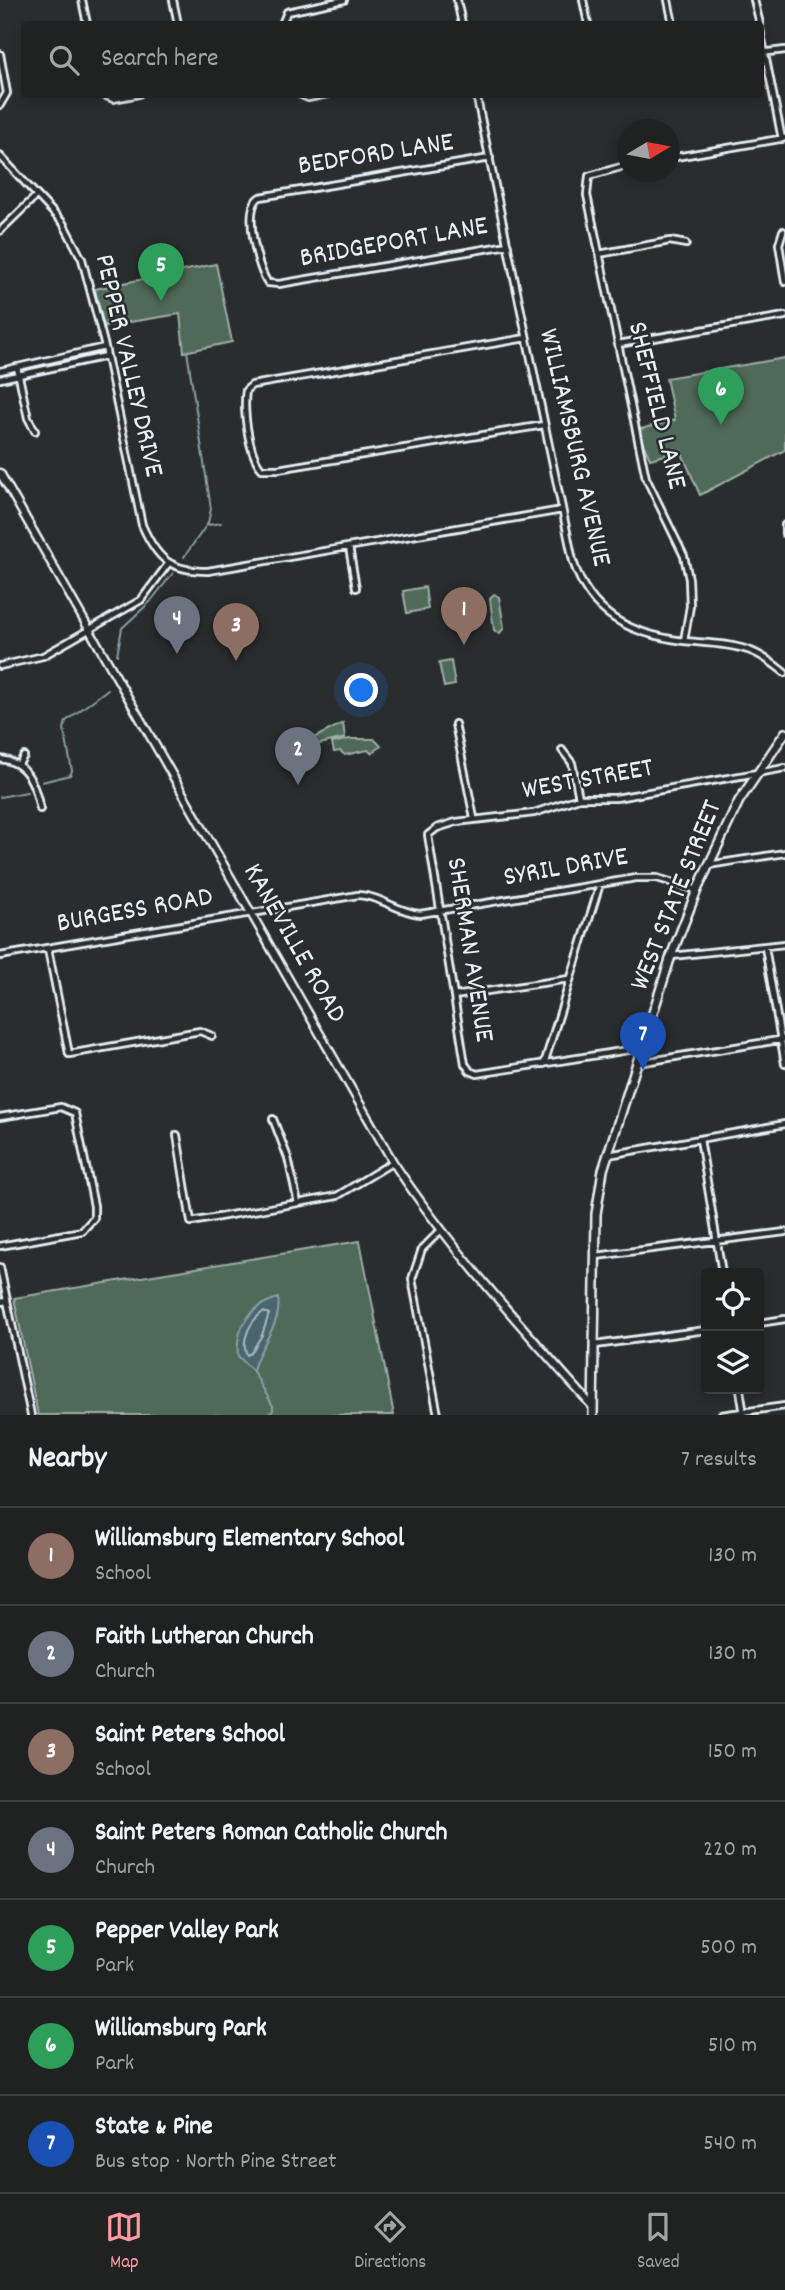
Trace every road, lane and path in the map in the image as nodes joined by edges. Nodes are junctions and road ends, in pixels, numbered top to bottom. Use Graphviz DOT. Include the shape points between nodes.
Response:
graph roads {
  1 [pos="82,0"];
  2 [pos="173,0"];
  3 [pos="344,0"];
  4 [pos="457,0"];
  5 [pos="583,0"];
  6 [pos="668,0"];
  7 [pos="754,0"];
  8 [pos="86,21"];
  9 [pos="177,21"];
  10 [pos="282,21"];
  11 [pos="461,21"];
  12 [pos="586,21"];
  13 [pos="672,21"];
  14 [pos="759,21"];
  15 [pos="785,50"];
  16 [pos="764,53"];
  17 [pos="0,54"];
  18 [pos="764,57"];
  19 [pos="477,98"];
  20 [pos="0,105"];
  21 [pos="784,138"];
  22 [pos="0,156"];
  23 [pos="680,156"];
  24 [pos="490,158"];
  25 [pos="617,168"];
  26 [pos="36,196"];
  27 [pos="0,231"];
  28 [pos="783,231"];
  29 [pos="686,244"];
  30 [pos="508,245"];
  31 [pos="599,254"];
  32 [pos="785,282"];
  33 [pos="287,283"];
  34 [pos="785,316"];
  35 [pos="526,338"];
  36 [pos="618,344"];
  37 [pos="105,347"];
  38 [pos="107,355"];
  39 [pos="17,367"];
  40 [pos="0,371"];
  41 [pos="19,375"];
  42 [pos="0,379"];
  43 [pos="544,425"];
  44 [pos="35,431"];
  45 [pos="0,473"];
  46 [pos="562,510"];
  47 [pos="785,525"];
  48 [pos="785,534"];
  49 [pos="349,547"];
  50 [pos="168,564"];
  51 [pos="356,588"];
  52 [pos="90,631"];
  53 [pos="684,641"];
  54 [pos="0,666"];
  55 [pos="785,673"];
  56 [pos="455,724"];
  57 [pos="785,733"];
  58 [pos="562,750"];
  59 [pos="24,757"];
  60 [pos="0,759"];
  61 [pos="18,765"];
  62 [pos="785,768"];
  63 [pos="758,773"];
  64 [pos="579,798"];
  65 [pos="40,809"];
  66 [pos="474,818"];
  67 [pos="428,835"];
  68 [pos="785,853"];
  69 [pos="707,865"];
  70 [pos="600,884"];
  71 [pos="697,890"];
  72 [pos="440,912"];
  73 [pos="252,914"];
  74 [pos="785,944"];
  75 [pos="765,947"];
  76 [pos="48,948"];
  77 [pos="0,956"];
  78 [pos="671,956"];
  79 [pos="569,979"];
  80 [pos="454,996"];
  81 [pos="212,1036"];
  82 [pos="783,1039"];
  83 [pos="642,1048"];
  84 [pos="637,1063"];
  85 [pos="544,1064"];
  86 [pos="785,1064"];
  87 [pos="0,1117"];
  88 [pos="273,1119"];
  89 [pos="785,1124"];
  90 [pos="177,1135"];
  91 [pos="700,1139"];
  92 [pos="607,1155"];
  93 [pos="393,1161"];
  94 [pos="298,1203"];
  95 [pos="441,1230"];
  96 [pos="785,1232"];
  97 [pos="717,1241"];
  98 [pos="0,1246"];
  99 [pos="596,1256"];
  100 [pos="0,1267"];
  101 [pos="721,1268"];
  102 [pos="7,1301"];
  103 [pos="0,1302"];
  104 [pos="785,1319"];
  105 [pos="764,1322"];
  106 [pos="701,1331"];
  107 [pos="594,1346"];
  108 [pos="741,1394"];
  109 [pos="785,1406"];
  110 [pos="593,1411"];
  111 [pos="744,1413"];
  112 [pos="31,1415"];
  113 [pos="438,1415"];
  114 [pos="721,1415"];
  1 -- 8 [label="street"];
  2 -- 9 [label="street"];
  3 -- 10 [label="street" via="296,8"];
  4 -- 11 [label="street"];
  5 -- 12 [label="street"];
  6 -- 13 [label="street"];
  7 -- 14 [label="street"];
  15 -- 16 [label="street"];
  17 -- 20 [label="street" via="7,93"];
  18 -- 21 [label="street"];
  19 -- 24 [label="street, WILLIAMSBURG AVENUE"];
  21 -- 23 [label="street"];
  22 -- 26 [label="street, PEPPER VALLEY DRIVE"];
  24 -- 30 [label="street, WILLIAMSBURG AVENUE"];
  24 -- 33 [label="street, BEDFORD LANE" via="255,200 251,208 260,270 268,282"];
  25 -- 31 [label="street, SHEFFIELD LANE" via="589,176 587,195"];
  26 -- 27 [label="street"];
  26 -- 37 [label="street, PEPPER VALLEY DRIVE" via="76,243"];
  28 -- 32 [label="street" via="779,244"];
  29 -- 31 [label="street" via="670,241"];
  30 -- 33 [label="street, BRIDGEPORT LANE"];
  30 -- 35 [label="street, WILLIAMSBURG AVENUE"];
  31 -- 36 [label="street, SHEFFIELD LANE"];
  34 -- 36 [label="street"];
  35 -- 43 [label="street, WILLIAMSBURG AVENUE"];
  35 -- 43 [label="street" via="251,385 245,396 255,461 262,469 278,469"];
  36 -- 53 [label="street, SHEFFIELD LANE" via="646,478 684,556 690,606"];
  37 -- 38 [label="street, PEPPER VALLEY DRIVE"];
  37 -- 39 [label="street"];
  38 -- 41 [label="street"];
  38 -- 50 [label="street, PEPPER VALLEY DRIVE" via="142,525"];
  39 -- 40 [label="street"];
  39 -- 41 [label="street"];
  41 -- 42 [label="street"];
  41 -- 44 [label="street"];
  43 -- 46 [label="street, WILLIAMSBURG AVENUE"];
  45 -- 52 [label="main road, KANEVILLE ROAD"];
  46 -- 49 [label="street"];
  46 -- 53 [label="street, WILLIAMSBURG AVENUE" via="578,576 591,600 634,629"];
  47 -- 48 [label="street"];
  49 -- 50 [label="street" via="208,571 187,571"];
  49 -- 51 [label="street"];
  50 -- 52 [label="street" via="141,600"];
  52 -- 54 [label="street" via="43,656"];
  52 -- 73 [label="main road, KANEVILLE ROAD"];
  53 -- 55 [label="street, WILLIAMSBURG AVENUE" via="748,649"];
  56 -- 66 [label="street"];
  57 -- 63 [label="main road, WEST STATE STREET"];
  58 -- 64 [label="street" via="572,763"];
  59 -- 61 [label="street"];
  60 -- 61 [label="street"];
  61 -- 65 [label="street" via="34,784"];
  62 -- 63 [label="street, WEST STREET"];
  63 -- 64 [label="street, WEST STREET" via="616,797"];
  63 -- 69 [label="main road, WEST STATE STREET"];
  64 -- 66 [label="street, WEST STREET" via="534,813"];
  66 -- 67 [label="street, WEST STREET"];
  67 -- 72 [label="street, SHERMAN AVENUE"];
  68 -- 69 [label="street"];
  69 -- 71 [label="main road, WEST STATE STREET"];
  70 -- 71 [label="street, SYRIL DRIVE" via="647,877"];
  70 -- 72 [label="street, SYRIL DRIVE"];
  70 -- 79 [label="street"];
  71 -- 78 [label="main road, WEST STATE STREET"];
  72 -- 73 [label="street, BURGESS ROAD" via="412,913 358,895"];
  72 -- 80 [label="street, SHERMAN AVENUE"];
  73 -- 76 [label="street, BURGESS ROAD"];
  73 -- 93 [label="main road, KANEVILLE ROAD"];
  74 -- 75 [label="street"];
  75 -- 78 [label="street"];
  75 -- 82 [label="street"];
  76 -- 77 [label="street, BURGESS ROAD"];
  76 -- 81 [label="street" via="71,1054 200,1031"];
  78 -- 83 [label="main road, WEST STATE STREET"];
  79 -- 80 [label="street"];
  79 -- 85 [label="street"];
  80 -- 85 [label="street, SHERMAN AVENUE" via="470,1071 477,1074"];
  82 -- 84 [label="street"];
  82 -- 86 [label="street"];
  83 -- 84 [label="main road, WEST STATE STREET"];
  83 -- 85 [label="street"];
  84 -- 92 [label="main road, WEST STATE STREET"];
  87 -- 98 [label="street" via="61,1107 75,1113 94,1218 82,1231"];
  88 -- 94 [label="street" via="288,1157"];
  89 -- 91 [label="street"];
  90 -- 94 [label="street" via="191,1222"];
  91 -- 92 [label="street"];
  91 -- 97 [label="street"];
  92 -- 99 [label="main road, WEST STATE STREET" via="598,1190"];
  93 -- 94 [label="street" via="337,1196"];
  93 -- 95 [label="main road, KANEVILLE ROAD"];
  95 -- 110 [label="main road, KANEVILLE ROAD"];
  95 -- 113 [label="street" via="422,1249 412,1279"];
  96 -- 97 [label="street"];
  97 -- 99 [label="street"];
  97 -- 101 [label="street"];
  99 -- 107 [label="main road, WEST STATE STREET"];
  100 -- 102 [label="street"];
  102 -- 103 [label="street"];
  102 -- 112 [label="street"];
  104 -- 105 [label="street"];
  106 -- 107 [label="street"];
  107 -- 110 [label="main road, WEST STATE STREET"];
  108 -- 111 [label="street"];
  109 -- 111 [label="street"];
  111 -- 114 [label="street"];
}
